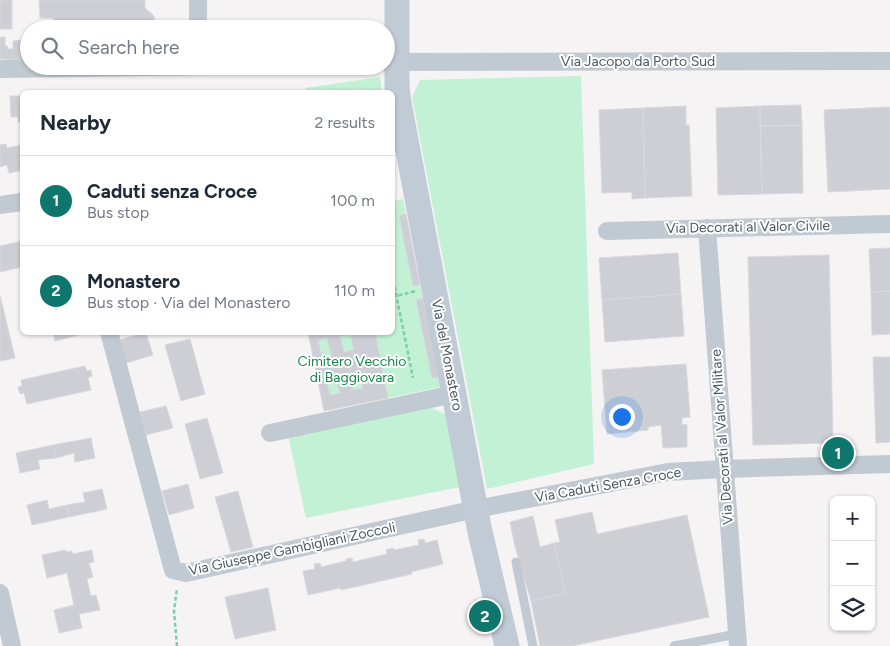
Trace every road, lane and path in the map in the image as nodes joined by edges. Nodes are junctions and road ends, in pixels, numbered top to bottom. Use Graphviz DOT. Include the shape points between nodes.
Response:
graph roads {
  1 [pos="198,0"];
  2 [pos="397,0"];
  3 [pos="198,20"];
  4 [pos="395,21"];
  5 [pos="890,61"];
  6 [pos="395,62"];
  7 [pos="0,70"];
  8 [pos="20,70"];
  9 [pos="394,75"];
  10 [pos="20,202"];
  11 [pos="0,204"];
  12 [pos="890,224"];
  13 [pos="707,228"];
  14 [pos="607,231"];
  15 [pos="395,287"];
  16 [pos="417,291"];
  17 [pos="397,296"];
  18 [pos="111,335"];
  19 [pos="413,378"];
  20 [pos="454,394"];
  21 [pos="270,433"];
  22 [pos="890,464"];
  23 [pos="724,469"];
  24 [pos="476,509"];
  25 [pos="516,562"];
  26 [pos="179,572"];
  27 [pos="0,593"];
  28 [pos="737,640"];
  29 [pos="12,646"];
  30 [pos="177,646"];
  31 [pos="507,646"];
  32 [pos="533,646"];
  33 [pos="674,646"];
  1 -- 3 [label="street"];
  2 -- 4 [label="main road, Via del Monastero"];
  5 -- 6 [label="street, Via Jacopo da Porto Sud"];
  7 -- 8 [label="street"];
  9 -- 20 [label="main road, Via del Monastero"];
  10 -- 11 [label="street"];
  12 -- 13 [label="street, Via Decorati al Valor Civile"];
  13 -- 14 [label="street, Via Decorati al Valor Civile"];
  13 -- 23 [label="street, Via Decorati al Valor Militare"];
  15 -- 17 [label="path"];
  16 -- 17 [label="path"];
  17 -- 19 [label="path"];
  18 -- 26 [label="street, Via Giuseppe Gambigliani Zoccoli" via="173,570"];
  20 -- 21 [label="street"];
  20 -- 24 [label="main road, Via del Monastero"];
  22 -- 23 [label="street, Via Caduti Senza Croce"];
  23 -- 24 [label="street, Via Caduti Senza Croce" via="668,472"];
  23 -- 28 [label="street, Via Decorati al Valor Militare"];
  24 -- 26 [label="street, Via Giuseppe Gambigliani Zoccoli"];
  24 -- 31 [label="main road, Via del Monastero"];
  25 -- 32 [label="lane"];
  26 -- 30 [label="path" via="174,611"];
  27 -- 29 [label="street"];
  28 -- 33 [label="lane"];
}
